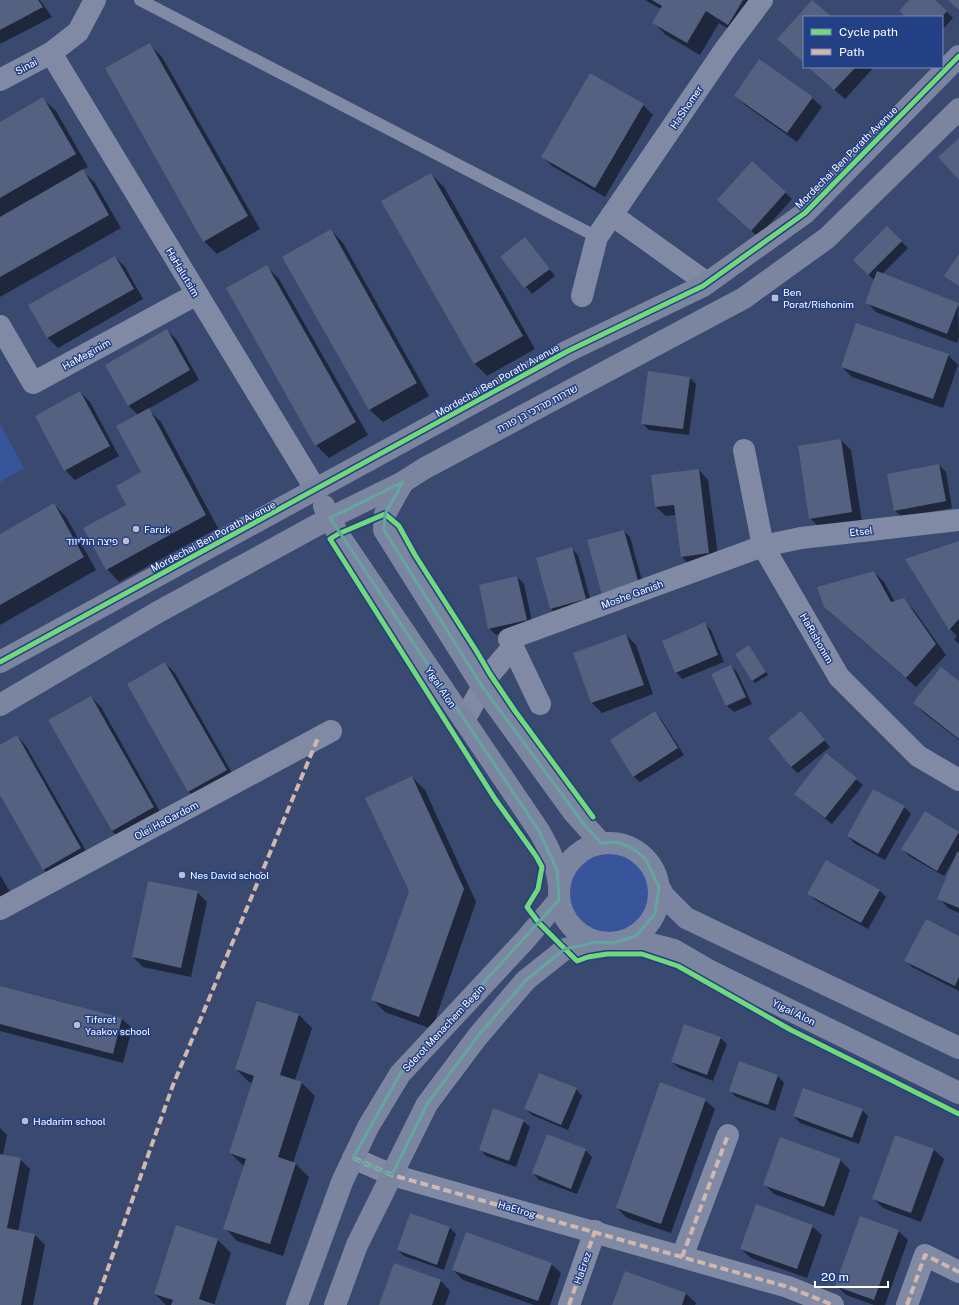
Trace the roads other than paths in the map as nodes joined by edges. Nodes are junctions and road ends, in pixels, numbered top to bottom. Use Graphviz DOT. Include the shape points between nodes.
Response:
graph roads {
  1 [pos="95,0"];
  2 [pos="140,0"];
  3 [pos="762,0"];
  4 [pos="51,53"];
  5 [pos="959,56"];
  6 [pos="0,80"];
  7 [pos="959,109"];
  8 [pos="612,215"];
  9 [pos="597,237"];
  10 [pos="707,283"];
  11 [pos="197,294"];
  12 [pos="582,296"];
  13 [pos="0,326"];
  14 [pos="744,450"];
  15 [pos="402,482"];
  16 [pos="316,490"];
  17 [pos="330,518"];
  18 [pos="959,520"];
  19 [pos="763,546"];
  20 [pos="513,647"];
  21 [pos="0,662"];
  22 [pos="482,686"];
  23 [pos="540,704"];
  24 [pos="0,705"];
  25 [pos="464,720"];
  26 [pos="331,731"];
  27 [pos="959,780"];
  28 [pos="601,843"];
  29 [pos="659,887"];
  30 [pos="559,893"];
  31 [pos="0,909"];
  32 [pos="627,940"];
  33 [pos="597,942"];
  34 [pos="959,1048"];
  35 [pos="959,1093"];
  36 [pos="728,1135"];
  37 [pos="353,1158"];
  38 [pos="392,1175"];
  39 [pos="595,1231"];
  40 [pos="682,1257"];
  41 [pos="959,1272"];
  42 [pos="297,1305"];
  43 [pos="335,1305"];
  44 [pos="569,1305"];
  45 [pos="833,1305"];
  46 [pos="907,1305"];
  1 -- 4 [label="street, Sinai" via="78,32"];
  2 -- 9 [label="lane"];
  3 -- 8 [label="street, HaShomer" via="726,48"];
  4 -- 6 [label="street, Sinai"];
  4 -- 11 [label="street, HaHalutsim"];
  5 -- 10 [label="street, Mordechai Ben Porath Avenue" via="805,213"];
  7 -- 15 [label="street" via="827,238 744,298"];
  8 -- 9 [label="street, HaShomer"];
  8 -- 10 [label="street"];
  9 -- 12 [label="street, HaShomer"];
  10 -- 16 [label="street, Mordechai Ben Porath Avenue" via="568,351"];
  11 -- 13 [label="street, HaMeginim" via="33,383"];
  11 -- 16 [label="street, HaHalutsim"];
  14 -- 19 [label="street, HaRishonim"];
  15 -- 17 [label="street"];
  15 -- 22 [label="street" via="385,514 384,530"];
  16 -- 17 [label="street, Yigal Alon"];
  16 -- 21 [label="street, Mordechai Ben Porath Avenue"];
  17 -- 24 [label="street" via="158,612"];
  17 -- 25 [label="street, Yigal Alon" via="338,534"];
  18 -- 19 [label="street, Etsel" via="801,538"];
  19 -- 20 [label="street, Moshe Ganish" via="509,639"];
  19 -- 27 [label="street, HaRishonim" via="839,677 918,756"];
  20 -- 22 [label="street, Moshe Ganish"];
  20 -- 23 [label="street"];
  22 -- 25 [label="street, Moshe Ganish"];
  22 -- 28 [label="street" via="574,813"];
  25 -- 30 [label="street, Yigal Alon" via="549,847 557,870"];
  26 -- 31 [label="street, Olei HaGardom"];
  28 -- 29 [label="street" via="617,842 632,848 645,858 654,871"];
  28 -- 30 [label="street" via="586,848 573,857 564,870"];
  29 -- 32 [label="street" via="658,906 650,923 640,933"];
  29 -- 34 [label="street" via="664,896 686,918"];
  30 -- 33 [label="street" via="563,915 571,927 583,937"];
  30 -- 37 [label="street, Sderot Menachem Begin" via="525,940 400,1074 368,1127"];
  32 -- 33 [label="street" via="612,944"];
  32 -- 35 [label="street, Yigal Alon" via="674,950 710,971"];
  33 -- 38 [label="street" via="565,949 526,980 506,1002 427,1104"];
  36 -- 40 [label="street"];
  37 -- 38 [label="street, HaEtrog"];
  37 -- 42 [label="street, Sderot Menachem Begin"];
  38 -- 39 [label="street, HaEtrog"];
  38 -- 43 [label="street" via="357,1245"];
  39 -- 40 [label="street, HaEtrog"];
  39 -- 44 [label="street, HaErez"];
  40 -- 45 [label="street, HaEtrog" via="788,1287"];
  41 -- 46 [label="street" via="925,1255"];
}
